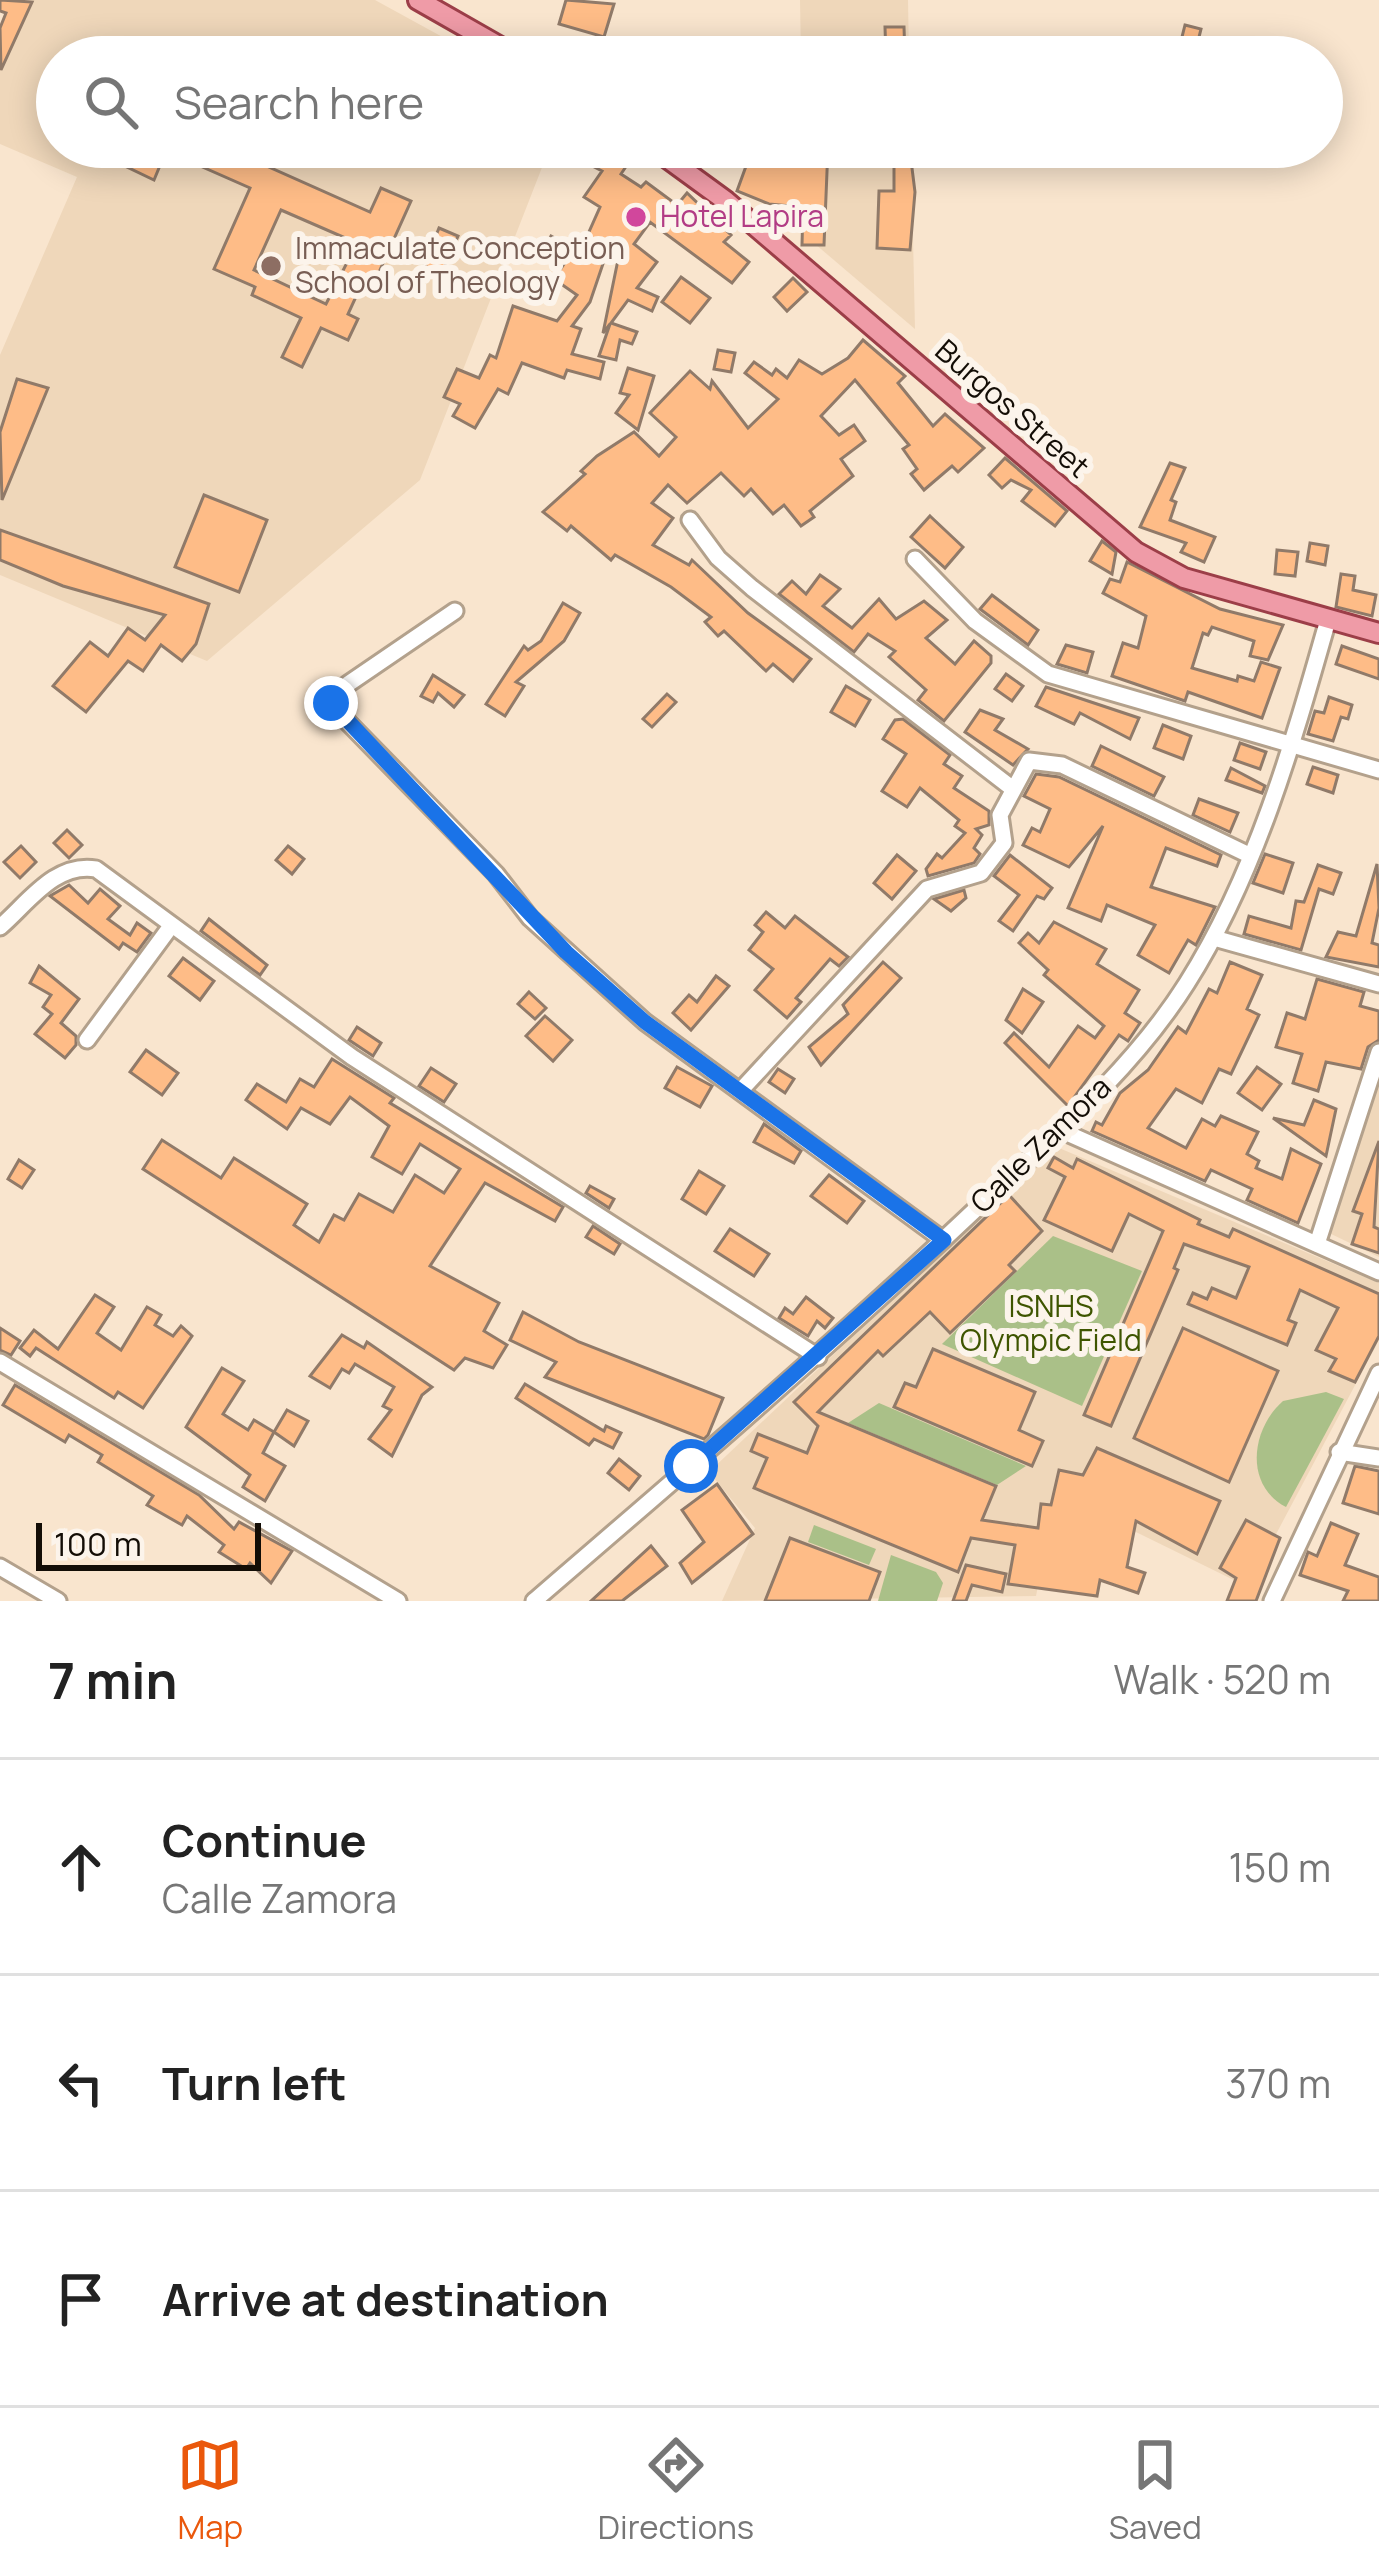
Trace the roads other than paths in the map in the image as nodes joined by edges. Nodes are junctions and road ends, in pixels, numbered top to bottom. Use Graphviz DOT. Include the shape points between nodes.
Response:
graph roads {
  1 [pos="418,0"];
  2 [pos="481,36"];
  3 [pos="681,168"];
  4 [pos="690,520"];
  5 [pos="915,559"];
  6 [pos="455,611"];
  7 [pos="1328,620"];
  8 [pos="1379,633"];
  9 [pos="1293,742"];
  10 [pos="1379,770"];
  11 [pos="1012,789"];
  12 [pos="1250,855"];
  13 [pos="171,926"];
  14 [pos="0,927"];
  15 [pos="1214,938"];
  16 [pos="1379,984"];
  17 [pos="87,1040"];
  18 [pos="1379,1052"];
  19 [pos="742,1089"];
  20 [pos="1060,1130"];
  21 [pos="944,1240"];
  22 [pos="1316,1244"];
  23 [pos="1379,1272"];
  24 [pos="818,1357"];
  25 [pos="0,1362"];
  26 [pos="1379,1373"];
  27 [pos="1339,1452"];
  28 [pos="1379,1458"];
  29 [pos="0,1567"];
  30 [pos="58,1601"];
  31 [pos="398,1601"];
  32 [pos="534,1601"];
  33 [pos="1272,1601"];
  1 -- 2 [label="main road"];
  3 -- 7 [label="main road, Burgos Street" via="1136,552 1184,578"];
  4 -- 11 [label="street" via="752,588"];
  5 -- 9 [label="street" via="1031,667"];
  6 -- 19 [label="street" via="348,684 333,707 566,952 645,1022"];
  7 -- 8 [label="main road, Burgos Street"];
  7 -- 9 [label="street, Calle Zamora"];
  9 -- 10 [label="street"];
  9 -- 12 [label="street, Calle Zamora"];
  11 -- 12 [label="street" via="1029,761 1046,760"];
  11 -- 19 [label="street" via="1000,815 999,854 973,878 927,890"];
  12 -- 15 [label="street, Calle Zamora"];
  13 -- 14 [label="street" via="107,875 76,867"];
  13 -- 17 [label="street"];
  13 -- 24 [label="street" via="352,1058"];
  15 -- 16 [label="street"];
  15 -- 20 [label="street, Calle Zamora" via="1184,988"];
  18 -- 22 [label="street"];
  19 -- 21 [label="street"];
  20 -- 21 [label="street, Calle Zamora"];
  20 -- 22 [label="street"];
  21 -- 24 [label="street, Calle Zamora"];
  22 -- 23 [label="street"];
  24 -- 32 [label="street, Calle Zamora"];
  25 -- 31 [label="street"];
  26 -- 27 [label="street"];
  27 -- 28 [label="street"];
  27 -- 33 [label="street"];
  29 -- 30 [label="street"];
}
